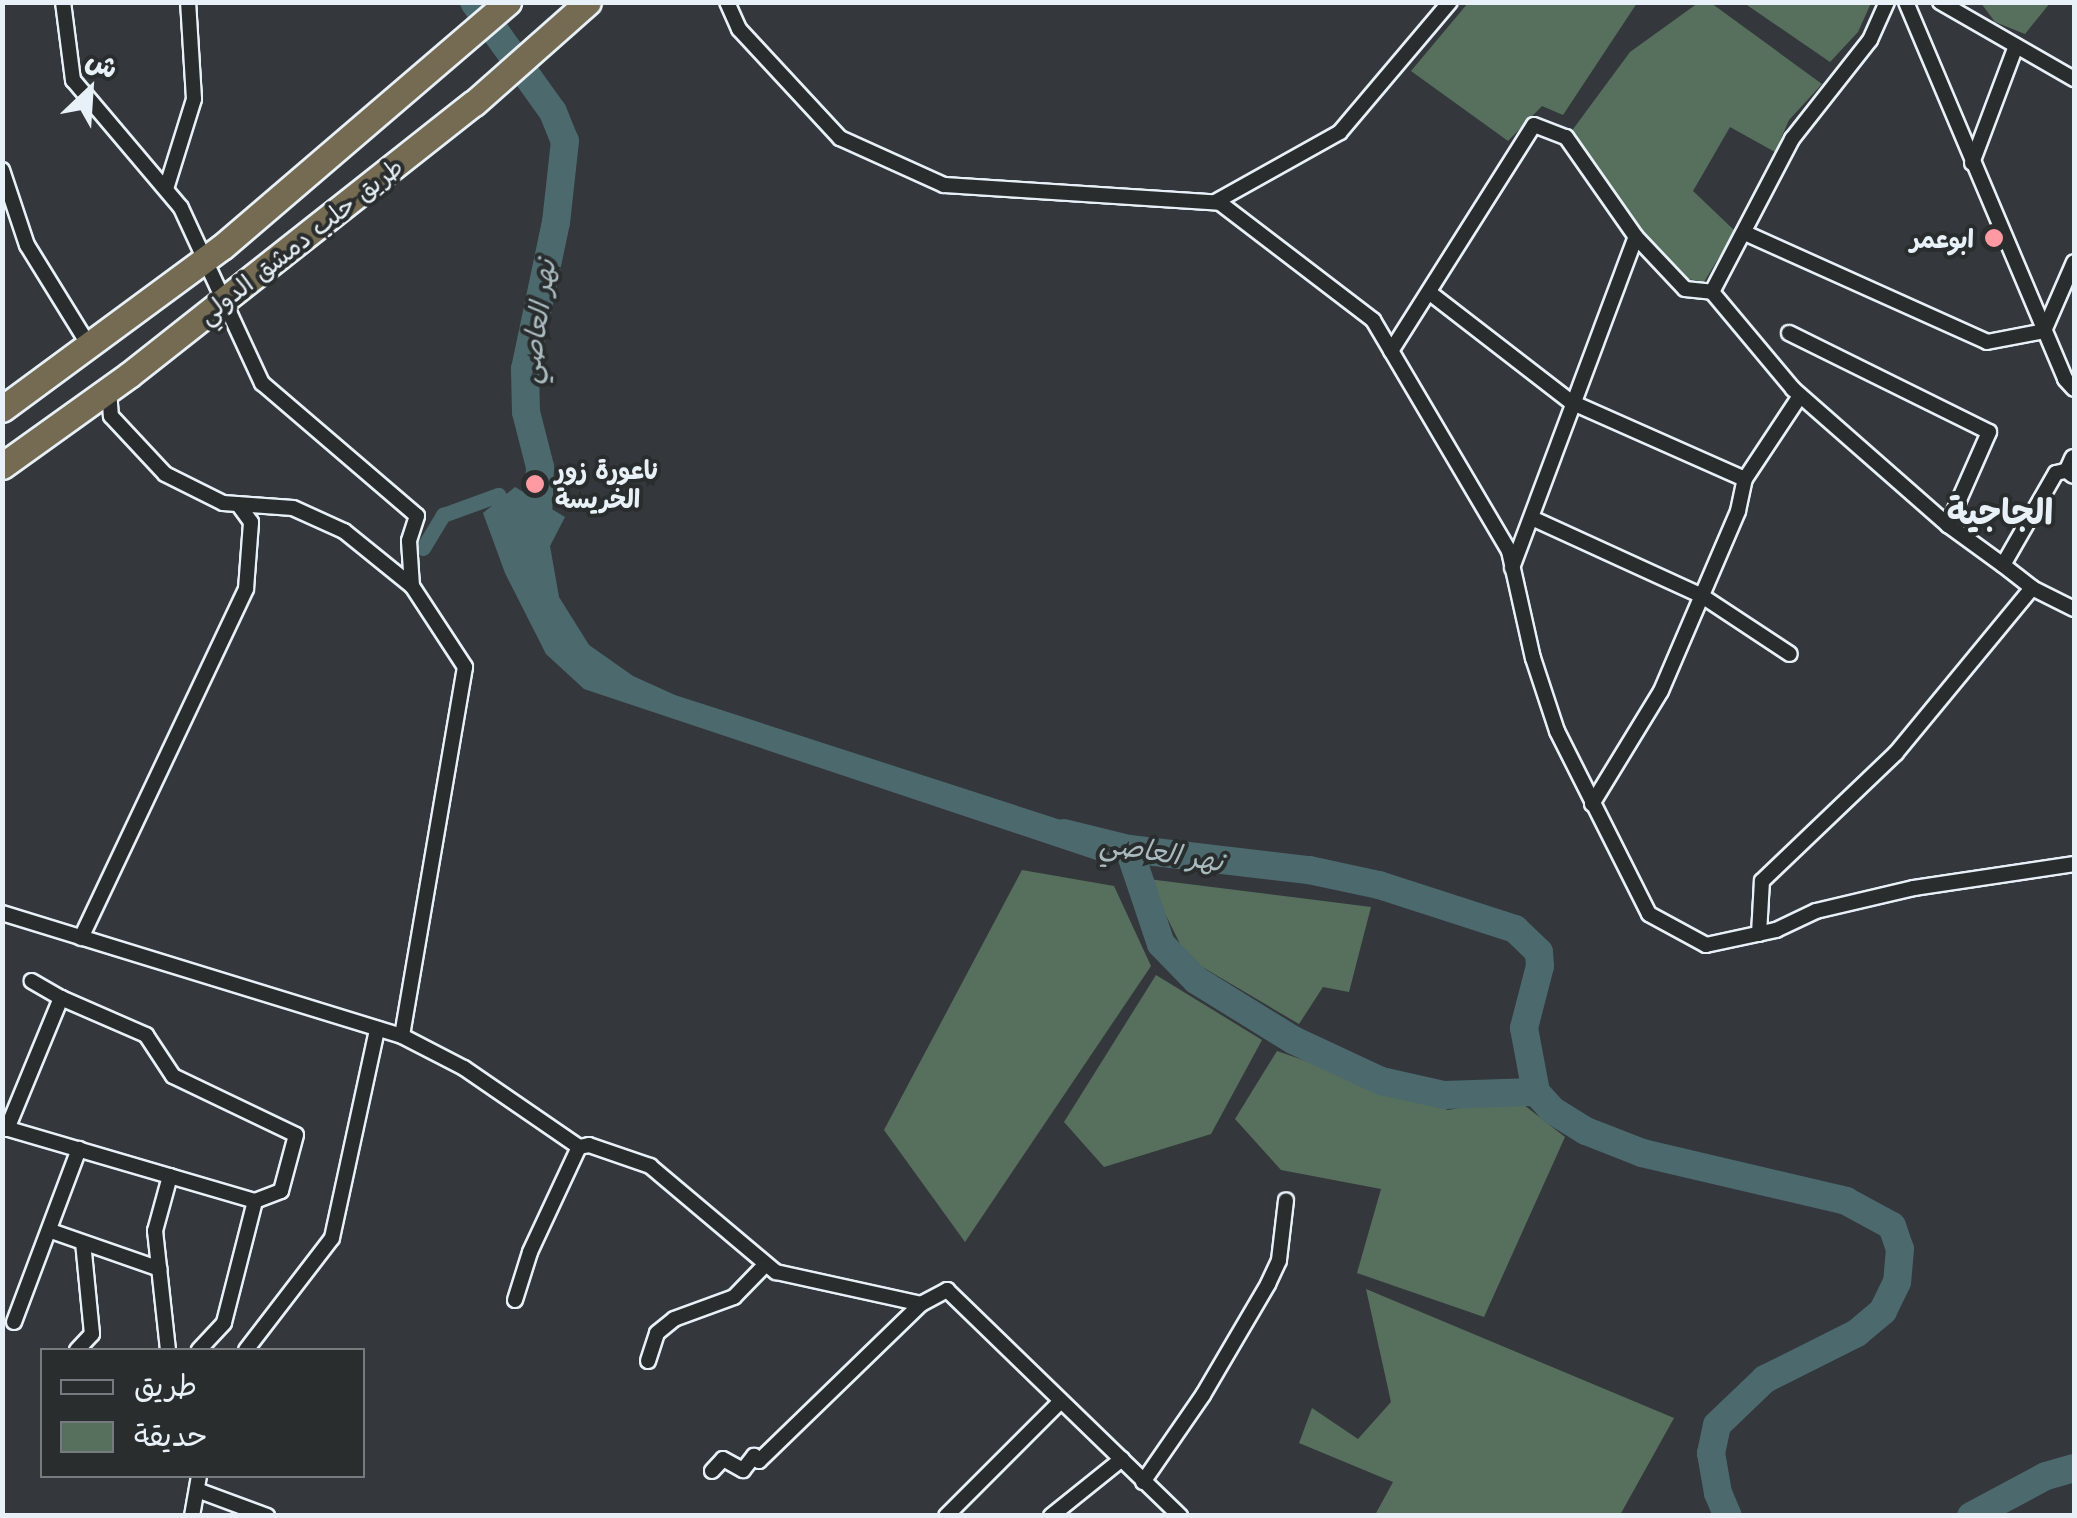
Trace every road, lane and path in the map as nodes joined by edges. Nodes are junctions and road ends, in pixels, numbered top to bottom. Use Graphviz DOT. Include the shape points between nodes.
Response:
graph roads {
  1 [pos="62,2"];
  2 [pos="188,2"];
  3 [pos="508,2"];
  4 [pos="588,2"];
  5 [pos="728,2"];
  6 [pos="1450,2"];
  7 [pos="1887,2"];
  8 [pos="1906,2"];
  9 [pos="1940,2"];
  10 [pos="2016,46"];
  11 [pos="2074,79"];
  12 [pos="1972,163"];
  13 [pos="2,170"];
  14 [pos="166,189"];
  15 [pos="1215,202"];
  16 [pos="1745,234"];
  17 [pos="1636,237"];
  18 [pos="207,258"];
  19 [pos="2074,262"];
  20 [pos="1712,292"];
  21 [pos="1430,293"];
  22 [pos="226,298"];
  23 [pos="2044,330"];
  24 [pos="1789,332"];
  25 [pos="90,347"];
  26 [pos="1391,351"];
  27 [pos="109,389"];
  28 [pos="2074,389"];
  29 [pos="1800,396"];
  30 [pos="1571,402"];
  31 [pos="2,409"];
  32 [pos="2,466"];
  33 [pos="2073,468"];
  34 [pos="1745,479"];
  35 [pos="238,504"];
  36 [pos="1534,519"];
  37 [pos="1948,525"];
  38 [pos="2004,565"];
  39 [pos="1512,568"];
  40 [pos="412,586"];
  41 [pos="2032,588"];
  42 [pos="1702,596"];
  43 [pos="2074,609"];
  44 [pos="1790,654"];
  45 [pos="1592,804"];
  46 [pos="2074,866"];
  47 [pos="2,914"];
  48 [pos="1759,934"];
  49 [pos="81,938"];
  50 [pos="32,981"];
  51 [pos="61,998"];
  52 [pos="377,1029"];
  53 [pos="402,1036"];
  54 [pos="5,1128"];
  55 [pos="579,1146"];
  56 [pos="78,1150"];
  57 [pos="170,1176"];
  58 [pos="1286,1200"];
  59 [pos="255,1201"];
  60 [pos="50,1231"];
  61 [pos="83,1242"];
  62 [pos="764,1266"];
  63 [pos="160,1269"];
  64 [pos="515,1300"];
  65 [pos="921,1304"];
  66 [pos="14,1322"];
  67 [pos="79,1348"];
  68 [pos="168,1348"];
  69 [pos="201,1348"];
  70 [pos="248,1348"];
  71 [pos="648,1361"];
  72 [pos="1060,1402"];
  73 [pos="1122,1459"];
  74 [pos="712,1470"];
  75 [pos="1143,1482"];
  76 [pos="198,1483"];
  77 [pos="192,1516"];
  78 [pos="266,1516"];
  79 [pos="946,1516"];
  80 [pos="1051,1516"];
  81 [pos="1180,1516"];
  1 -- 14 [label="street" via="73,80"];
  2 -- 14 [label="street" via="194,100"];
  3 -- 18 [label="highway, طريق حلب دمشق الدولي"];
  4 -- 22 [label="highway, طريق حلب دمشق الدولي" via="474,103"];
  5 -- 15 [label="street" via="739,30 840,138 944,185"];
  6 -- 15 [label="street" via="1340,132"];
  7 -- 16 [label="street" via="1870,40 1792,139"];
  8 -- 12 [label="street"];
  9 -- 10 [label="street"];
  10 -- 11 [label="street"];
  10 -- 12 [label="street"];
  12 -- 23 [label="street"];
  13 -- 25 [label="street" via="27,245"];
  14 -- 18 [label="street"];
  15 -- 26 [label="street" via="1373,320"];
  16 -- 20 [label="street"];
  16 -- 23 [label="street" via="1987,342"];
  17 -- 20 [label="street" via="1685,289"];
  17 -- 21 [label="street" via="1566,137 1534,125"];
  17 -- 30 [label="street"];
  18 -- 22 [label="street"];
  18 -- 25 [label="highway, طريق حلب دمشق الدولي"];
  19 -- 23 [label="street"];
  20 -- 29 [label="street"];
  21 -- 26 [label="street"];
  21 -- 30 [label="street"];
  22 -- 27 [label="highway, طريق حلب دمشق الدولي"];
  22 -- 40 [label="street" via="262,383 417,516 409,541"];
  23 -- 28 [label="street"];
  24 -- 37 [label="street" via="1989,432"];
  25 -- 31 [label="highway, طريق حلب دمشق الدولي"];
  26 -- 39 [label="street" via="1508,550"];
  27 -- 32 [label="highway, طريق حلب دمشق الدولي"];
  27 -- 35 [label="street" via="111,416 165,474 222,503"];
  29 -- 34 [label="street"];
  29 -- 37 [label="street"];
  30 -- 34 [label="street"];
  30 -- 36 [label="street"];
  33 -- 38 [label="street" via="2056,473"];
  34 -- 42 [label="street"];
  35 -- 40 [label="street" via="293,508 344,530"];
  35 -- 49 [label="street" via="251,522 246,589"];
  36 -- 39 [label="street"];
  36 -- 42 [label="street"];
  37 -- 38 [label="street"];
  38 -- 41 [label="street"];
  39 -- 45 [label="street" via="1532,658"];
  40 -- 53 [label="street" via="465,666"];
  41 -- 43 [label="street"];
  41 -- 48 [label="street" via="1896,753 1762,881"];
  42 -- 44 [label="street"];
  42 -- 45 [label="street" via="1660,691"];
  45 -- 48 [label="street" via="1649,914 1706,945"];
  46 -- 48 [label="street" via="1914,888 1816,910"];
  47 -- 49 [label="street"];
  49 -- 52 [label="street"];
  50 -- 51 [label="street"];
  51 -- 54 [label="street"];
  51 -- 59 [label="street" via="146,1035 173,1076 296,1135 281,1190"];
  52 -- 53 [label="street"];
  52 -- 70 [label="street" via="332,1238"];
  53 -- 55 [label="street" via="464,1068"];
  54 -- 56 [label="street"];
  55 -- 62 [label="street" via="650,1166"];
  55 -- 64 [label="street"];
  56 -- 57 [label="street"];
  56 -- 60 [label="street"];
  57 -- 59 [label="street"];
  57 -- 63 [label="street" via="156,1231"];
  58 -- 75 [label="street" via="1279,1260 1268,1284"];
  59 -- 69 [label="street" via="224,1323"];
  60 -- 61 [label="street"];
  60 -- 66 [label="street"];
  61 -- 63 [label="street"];
  61 -- 67 [label="street" via="92,1334"];
  62 -- 65 [label="street"];
  62 -- 71 [label="street" via="734,1298 674,1319 657,1333"];
  63 -- 68 [label="street"];
  65 -- 72 [label="street" via="947,1290"];
  65 -- 74 [label="street" via="759,1461 754,1456 742,1470 723,1459"];
  72 -- 73 [label="street"];
  72 -- 79 [label="street"];
  73 -- 75 [label="street"];
  73 -- 80 [label="street"];
  75 -- 81 [label="street"];
  76 -- 77 [label="street"];
  76 -- 78 [label="street"];
}
